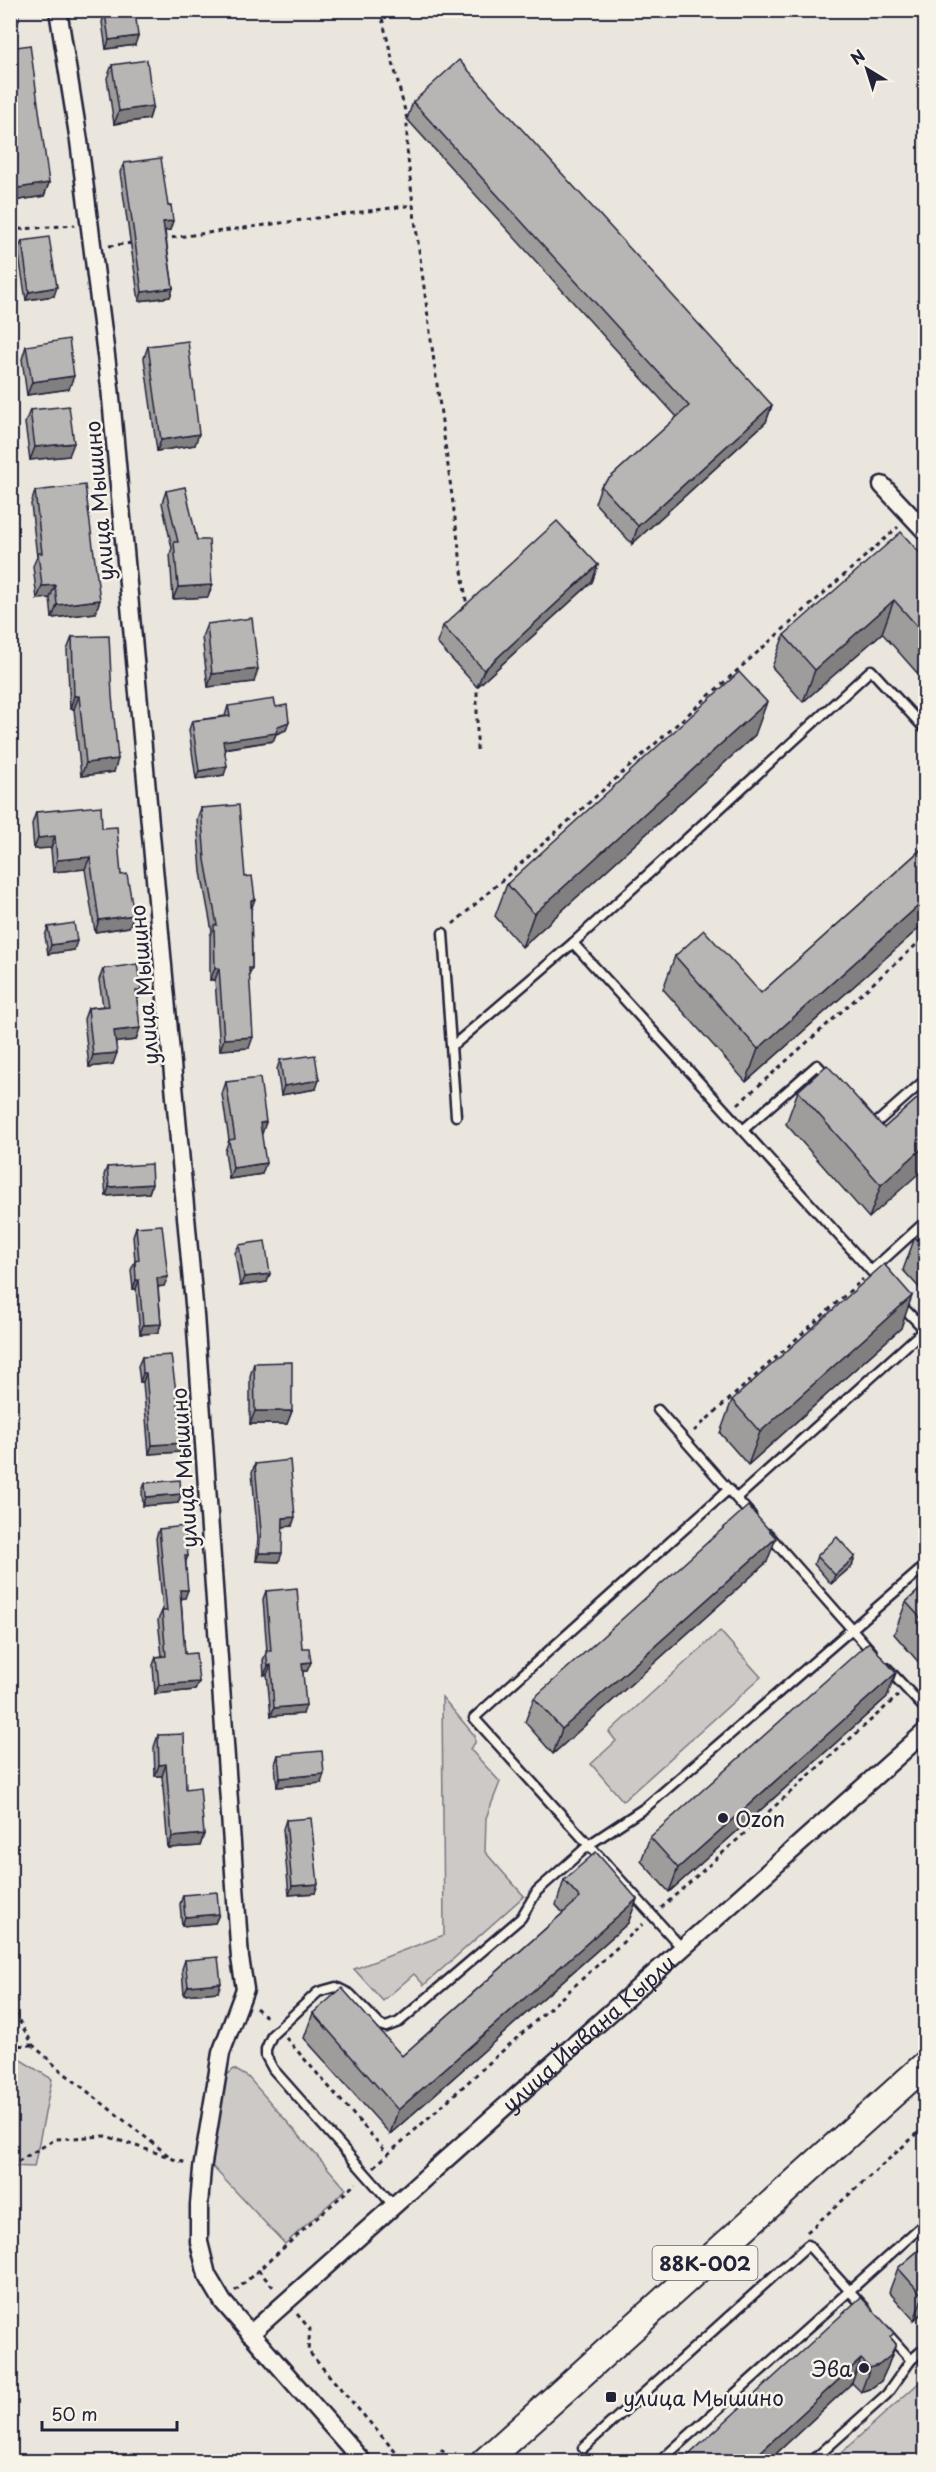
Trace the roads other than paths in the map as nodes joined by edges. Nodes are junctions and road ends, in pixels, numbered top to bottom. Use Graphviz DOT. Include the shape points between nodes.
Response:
graph roads {
  1 [pos="58,10"];
  2 [pos="882,485"];
  3 [pos="926,532"];
  4 [pos="926,729"];
  5 [pos="443,933"];
  6 [pos="573,943"];
  7 [pos="456,1043"];
  8 [pos="926,1079"];
  9 [pos="833,1082"];
  10 [pos="456,1116"];
  11 [pos="866,1117"];
  12 [pos="743,1131"];
  13 [pos="926,1221"];
  14 [pos="871,1271"];
  15 [pos="878,1280"];
  16 [pos="894,1296"];
  17 [pos="925,1330"];
  18 [pos="658,1410"];
  19 [pos="729,1489"];
  20 [pos="737,1498"];
  21 [pos="926,1565"];
  22 [pos="852,1631"];
  23 [pos="875,1656"];
  24 [pos="883,1664"];
  25 [pos="926,1710"];
  26 [pos="926,1731"];
  27 [pos="590,1844"];
  28 [pos="682,1948"];
  29 [pos="926,2064"];
  30 [pos="394,2206"];
  31 [pos="926,2222"];
  32 [pos="849,2291"];
  33 [pos="872,2317"];
  34 [pos="880,2325"];
  35 [pos="250,2334"];
  36 [pos="926,2347"];
  37 [pos="911,2360"];
  38 [pos="583,2448"];
  39 [pos="363,2462"];
  40 [pos="484,2462"];
  41 [pos="659,2462"];
  42 [pos="811,2462"];
  1 -- 35 [label="street, улица Мышино" via="111,399 190,1258 245,1989 221,2053 202,2169 199,2242 207,2276"];
  2 -- 3 [label="street"];
  4 -- 6 [label="lane" via="871,670"];
  5 -- 10 [label="lane"];
  6 -- 7 [label="lane"];
  6 -- 12 [label="lane"];
  8 -- 11 [label="lane" via="874,1125"];
  9 -- 12 [label="lane" via="817,1065"];
  12 -- 14 [label="lane"];
  13 -- 14 [label="lane"];
  14 -- 15 [label="lane"];
  16 -- 17 [label="lane"];
  17 -- 20 [label="lane"];
  18 -- 19 [label="lane"];
  19 -- 20 [label="lane"];
  19 -- 27 [label="lane" via="474,1718"];
  20 -- 22 [label="lane"];
  21 -- 22 [label="lane"];
  22 -- 23 [label="lane"];
  22 -- 27 [label="lane" via="646,1807"];
  24 -- 25 [label="lane"];
  26 -- 28 [label="street, улица Йывана Кырли"];
  27 -- 28 [label="lane"];
  27 -- 30 [label="lane" via="537,1891 521,1918 399,2022 380,2025 350,1994 336,1987 318,1992 268,2042 269,2063"];
  28 -- 30 [label="street, улица Йывана Кырли"];
  29 -- 40 [label="main road, 88К-002"];
  30 -- 35 [label="street, улица Йывана Кырли"];
  31 -- 32 [label="lane"];
  32 -- 33 [label="lane"];
  32 -- 38 [label="lane" via="808,2245"];
  32 -- 41 [label="lane"];
  34 -- 37 [label="lane"];
  35 -- 39 [label="street, улица Мышино"];
  36 -- 37 [label="lane"];
  37 -- 42 [label="lane" via="887,2394"];
}
